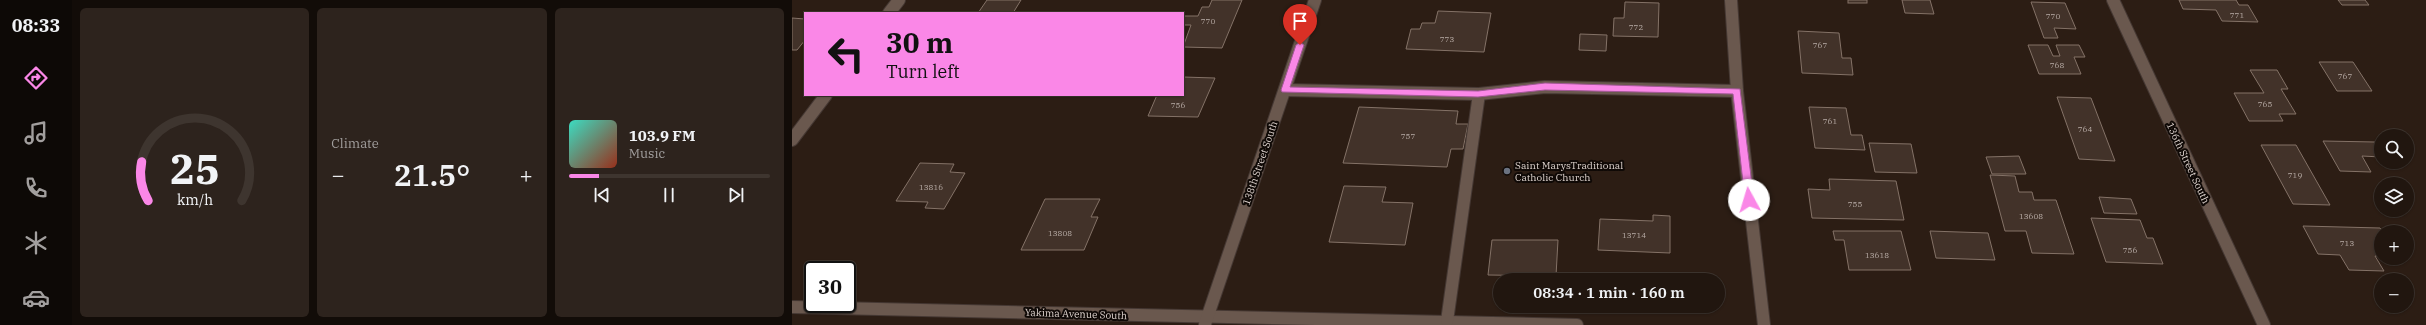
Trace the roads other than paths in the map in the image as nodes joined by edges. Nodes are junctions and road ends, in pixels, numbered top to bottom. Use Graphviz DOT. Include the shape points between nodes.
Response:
graph roads {
  1 [pos="898,0"];
  2 [pos="1315,0"];
  3 [pos="1731,0"];
  4 [pos="2113,0"];
  5 [pos="890,12"];
  6 [pos="1285,90"];
  7 [pos="1737,91"];
  8 [pos="1478,94"];
  9 [pos="825,96"];
  10 [pos="792,140"];
  11 [pos="792,307"];
  12 [pos="1206,321"];
  13 [pos="1447,321"];
  14 [pos="1577,325"];
  15 [pos="1764,325"];
  16 [pos="2264,325"];
  1 -- 5 [label="street"];
  2 -- 6 [label="street, 138th Street South"];
  3 -- 7 [label="street"];
  4 -- 16 [label="street, 136th Street South"];
  6 -- 8 [label="street"];
  6 -- 12 [label="street, 138th Street South"];
  7 -- 8 [label="street" via="1545,86"];
  7 -- 15 [label="street"];
  8 -- 13 [label="street"];
  9 -- 10 [label="street"];
  11 -- 12 [label="street, Yakima Avenue South"];
  12 -- 13 [label="street, Yakima Avenue South"];
  13 -- 14 [label="street, Yakima Avenue South"];
}
